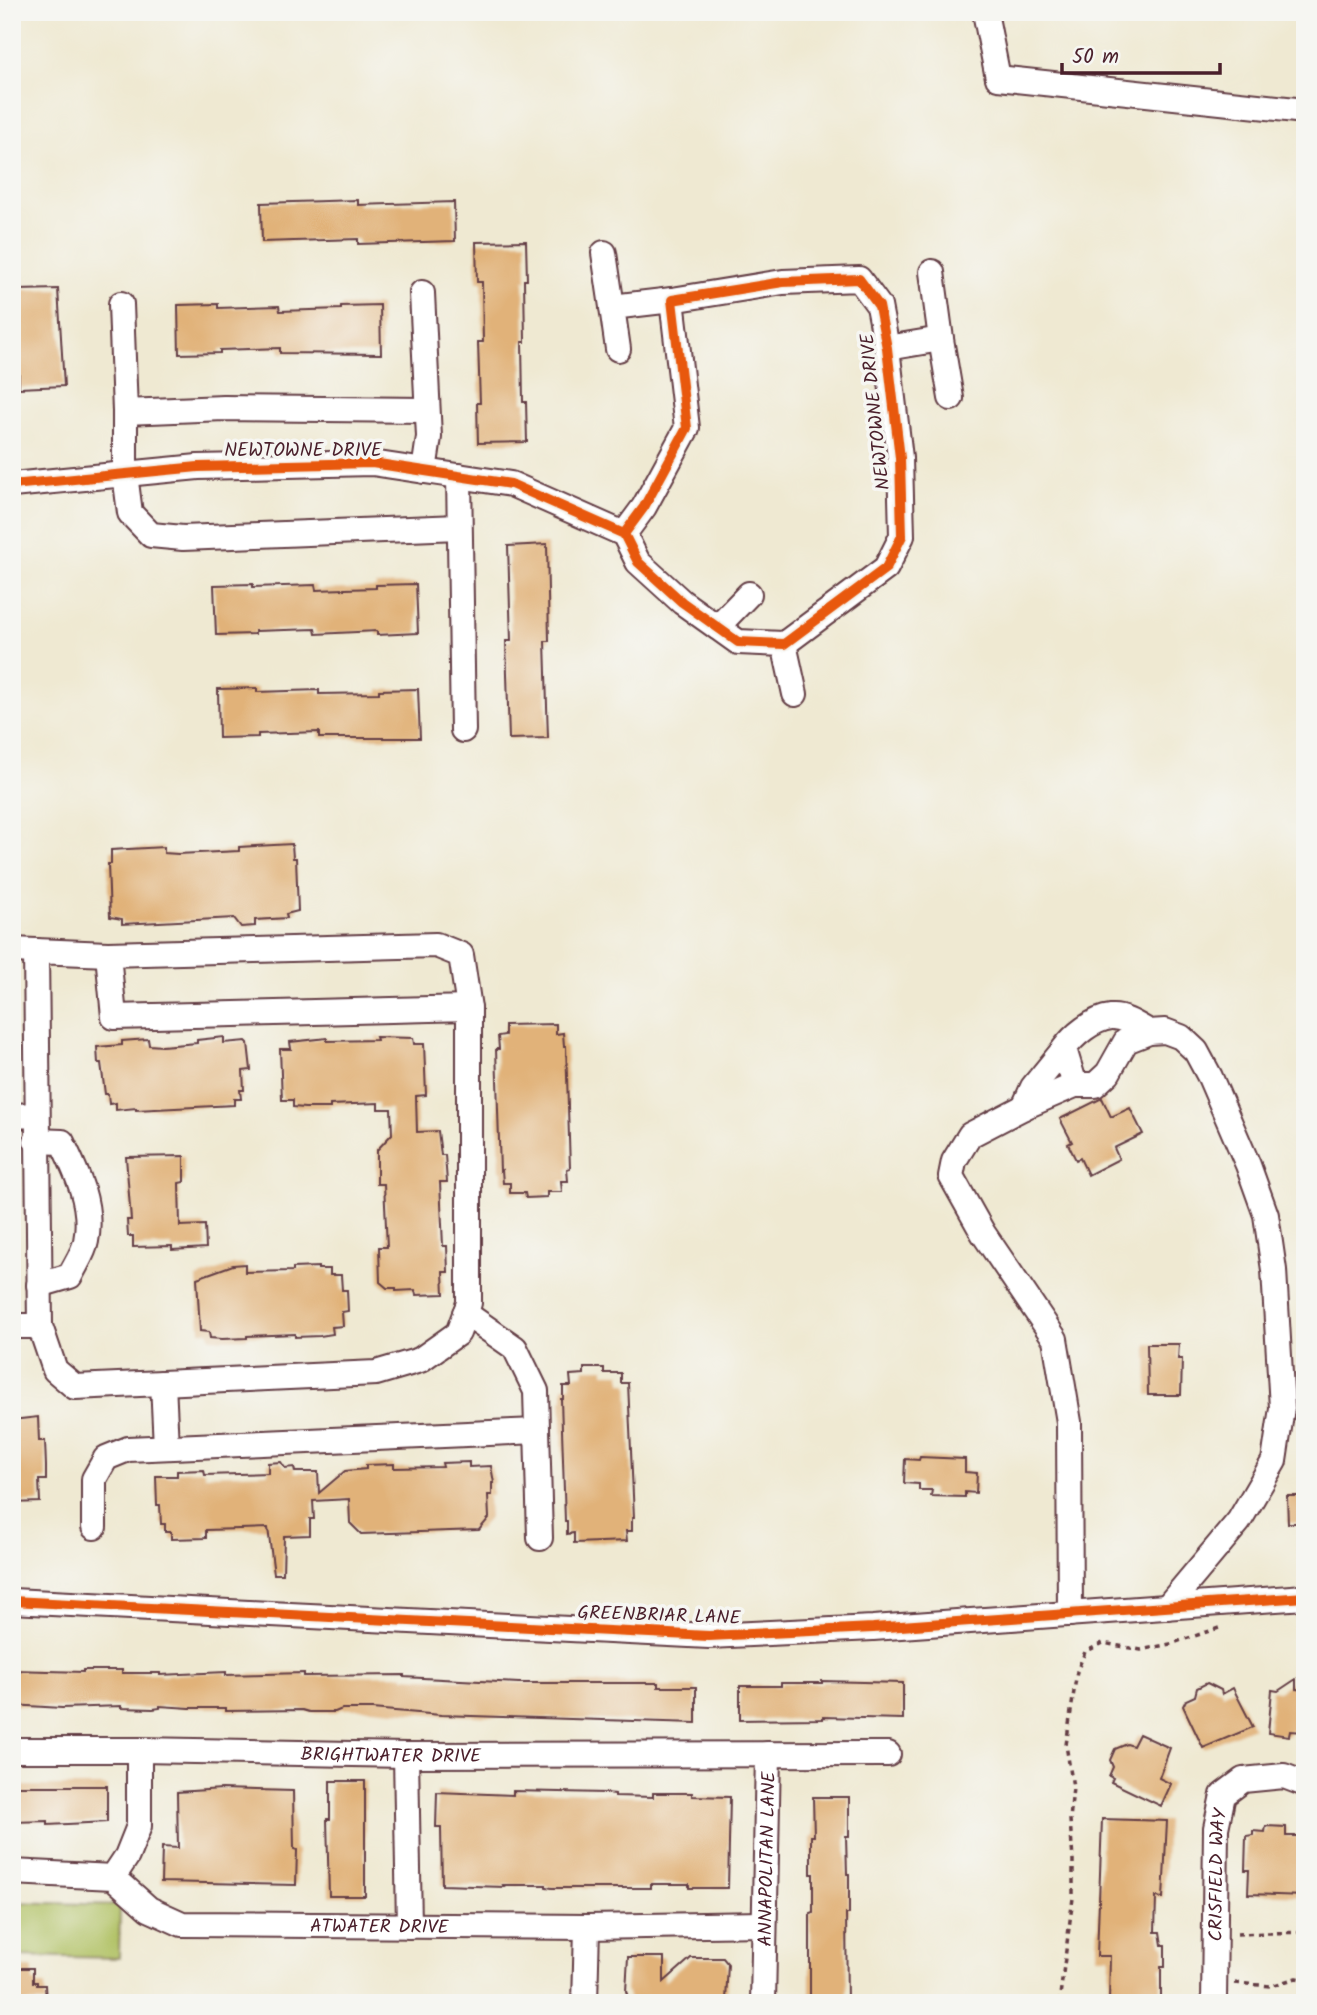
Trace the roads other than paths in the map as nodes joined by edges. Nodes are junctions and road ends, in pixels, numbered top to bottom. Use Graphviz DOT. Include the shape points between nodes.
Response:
graph roads {
  1 [pos="985,12"];
  2 [pos="1305,111"];
  3 [pos="604,253"];
  4 [pos="932,272"];
  5 [pos="422,293"];
  6 [pos="672,300"];
  7 [pos="121,303"];
  8 [pos="612,307"];
  9 [pos="941,339"];
  10 [pos="887,348"];
  11 [pos="618,349"];
  12 [pos="951,398"];
  13 [pos="427,410"];
  14 [pos="125,412"];
  15 [pos="424,471"];
  16 [pos="125,474"];
  17 [pos="458,476"];
  18 [pos="12,485"];
  19 [pos="459,527"];
  20 [pos="624,534"];
  21 [pos="748,594"];
  22 [pos="717,627"];
  23 [pos="784,644"];
  24 [pos="795,694"];
  25 [pos="463,730"];
  26 [pos="24,951"];
  27 [pos="108,954"];
  28 [pos="469,1008"];
  29 [pos="1149,1032"];
  30 [pos="1064,1049"];
  31 [pos="1075,1085"];
  32 [pos="1024,1107"];
  33 [pos="24,1115"];
  34 [pos="36,1141"];
  35 [pos="39,1285"];
  36 [pos="465,1313"];
  37 [pos="40,1325"];
  38 [pos="12,1326"];
  39 [pos="163,1383"];
  40 [pos="537,1431"];
  41 [pos="166,1447"];
  42 [pos="94,1527"];
  43 [pos="540,1538"];
  44 [pos="1305,1597"];
  45 [pos="12,1601"];
  46 [pos="1167,1607"];
  47 [pos="1070,1614"];
  48 [pos="17,1750"];
  49 [pos="139,1750"];
  50 [pos="768,1754"];
  51 [pos="888,1754"];
  52 [pos="406,1755"];
  53 [pos="1305,1784"];
  54 [pos="12,1872"];
  55 [pos="113,1877"];
  56 [pos="763,1924"];
  57 [pos="409,1926"];
  58 [pos="587,1927"];
  59 [pos="1214,1992"];
  60 [pos="585,2003"];
  61 [pos="763,2003"];
  1 -- 2 [label="street" via="998,78"];
  3 -- 8 [label="street"];
  4 -- 9 [label="street"];
  5 -- 13 [label="street"];
  6 -- 8 [label="street"];
  6 -- 10 [label="street, NEWTOWNE DRIVE" via="783,282 859,279 879,306"];
  6 -- 20 [label="street" via="687,428"];
  7 -- 14 [label="street"];
  8 -- 11 [label="street"];
  9 -- 10 [label="street"];
  9 -- 12 [label="street"];
  10 -- 23 [label="street, NEWTOWNE DRIVE" via="900,458 902,536 886,568"];
  13 -- 14 [label="street"];
  13 -- 15 [label="street"];
  14 -- 16 [label="street"];
  15 -- 16 [label="street, NEWTOWNE DRIVE" via="372,463 198,467"];
  15 -- 17 [label="street, NEWTOWNE DRIVE"];
  16 -- 18 [label="street, NEWTOWNE DRIVE"];
  16 -- 19 [label="street" via="130,513 151,536"];
  17 -- 19 [label="street"];
  17 -- 20 [label="street, NEWTOWNE DRIVE" via="511,484"];
  19 -- 25 [label="street"];
  20 -- 22 [label="street" via="638,562"];
  21 -- 22 [label="street"];
  22 -- 23 [label="street" via="738,642"];
  23 -- 24 [label="street"];
  26 -- 27 [label="street"];
  26 -- 33 [label="street"];
  27 -- 28 [label="street" via="436,945 461,955"];
  27 -- 28 [label="street" via="114,1017"];
  28 -- 36 [label="street" via="469,1303"];
  29 -- 30 [label="street" via="1110,1017 1078,1033"];
  29 -- 31 [label="street" via="1126,1041 1108,1073 1095,1085"];
  29 -- 46 [label="street" via="1181,1037 1196,1051 1266,1215 1282,1408 1273,1461 1255,1497"];
  30 -- 31 [label="street"];
  30 -- 32 [label="street" via="1033,1087"];
  31 -- 32 [label="street"];
  32 -- 47 [label="street" via="970,1135 954,1161 951,1176 1055,1339 1069,1422"];
  33 -- 34 [label="street"];
  34 -- 35 [label="street"];
  34 -- 35 [label="street" via="62,1142 80,1179 88,1217 86,1244 70,1276"];
  35 -- 37 [label="street"];
  36 -- 39 [label="street" via="458,1333 420,1360 376,1373"];
  36 -- 40 [label="street" via="515,1348 536,1391"];
  37 -- 38 [label="street"];
  37 -- 39 [label="street" via="55,1370 75,1387"];
  39 -- 41 [label="street"];
  40 -- 41 [label="street"];
  40 -- 43 [label="street"];
  41 -- 42 [label="street" via="128,1449 106,1458 94,1479"];
  44 -- 46 [label="street, GREENBRIAR LANE"];
  45 -- 47 [label="street, GREENBRIAR LANE" via="709,1636"];
  46 -- 47 [label="street, GREENBRIAR LANE"];
  48 -- 49 [label="street, BRIGHTWATER DRIVE"];
  49 -- 52 [label="street, BRIGHTWATER DRIVE"];
  49 -- 55 [label="street" via="139,1826"];
  50 -- 51 [label="street, ANNAPOLITAN LANE"];
  50 -- 52 [label="street, BRIGHTWATER DRIVE"];
  50 -- 56 [label="street, ANNAPOLITAN LANE"];
  52 -- 57 [label="street"];
  53 -- 59 [label="street, CRISFIELD WAY" via="1284,1776 1243,1780 1223,1795 1216,1828"];
  54 -- 55 [label="street"];
  55 -- 57 [label="street, ATWATER DRIVE" via="149,1909 183,1924"];
  56 -- 58 [label="street, ATWATER DRIVE"];
  56 -- 61 [label="street, ANNAPOLITAN LANE"];
  57 -- 58 [label="street, ATWATER DRIVE"];
  58 -- 60 [label="street"];
}
